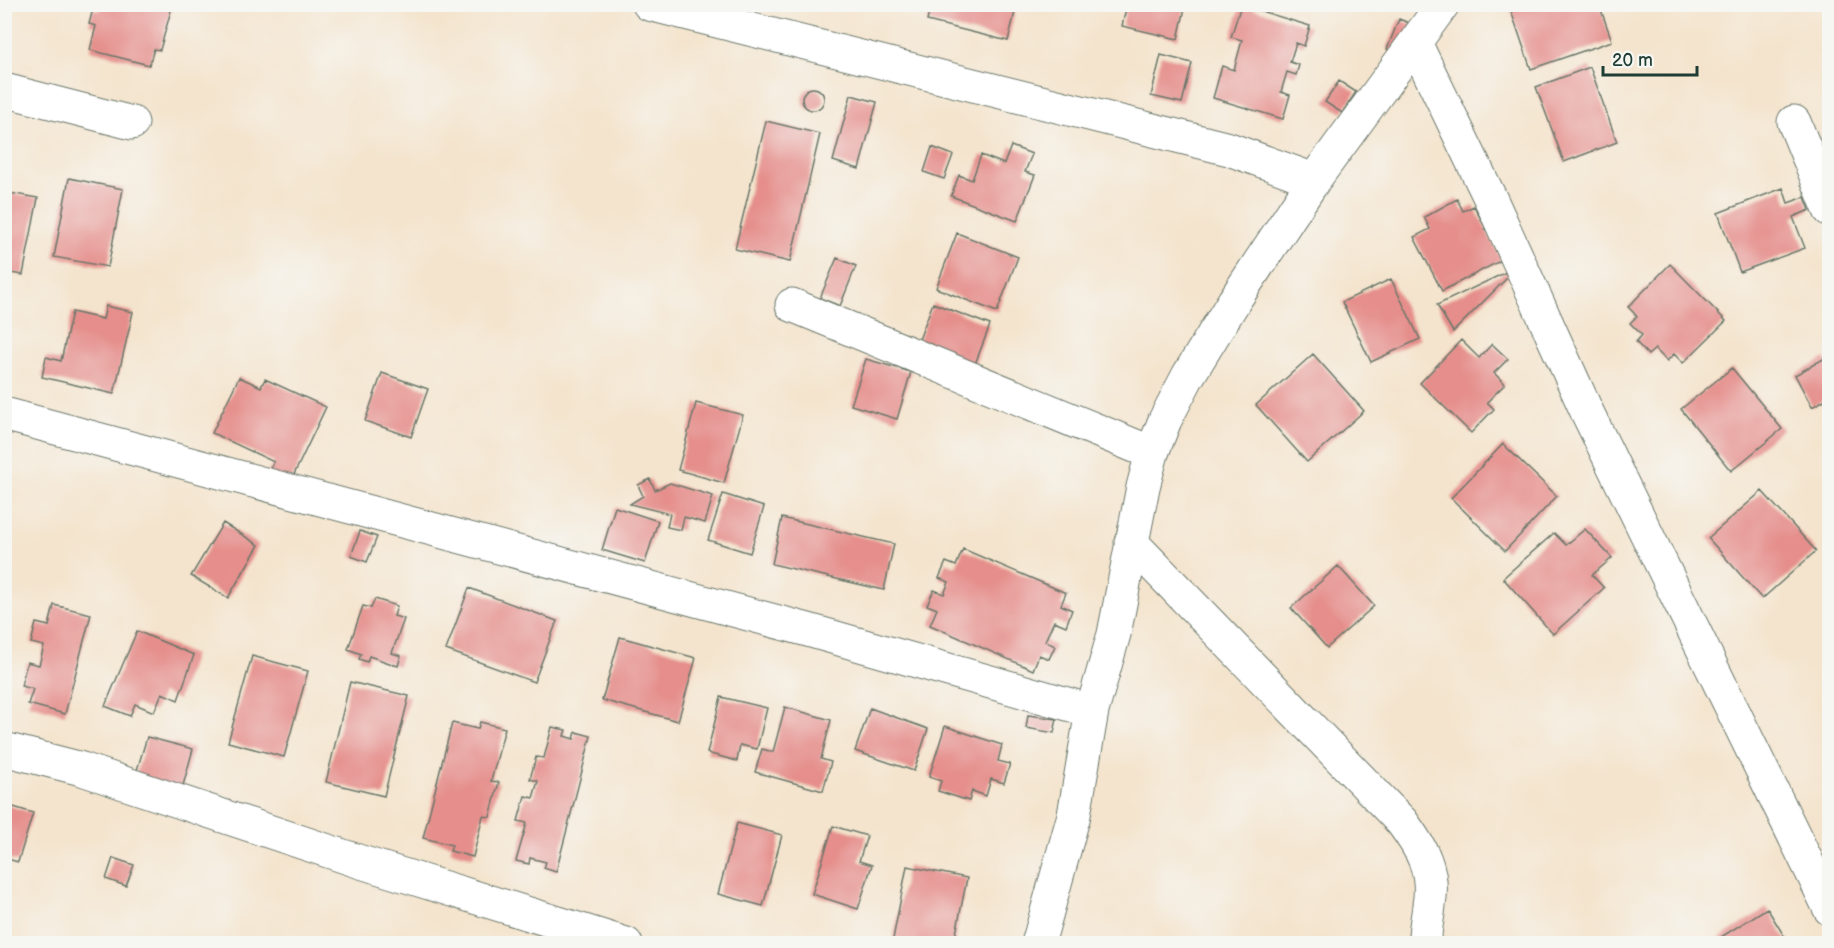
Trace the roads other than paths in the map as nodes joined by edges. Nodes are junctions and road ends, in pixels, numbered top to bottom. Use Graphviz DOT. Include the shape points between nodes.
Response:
graph roads {
  1 [pos="649,4"];
  2 [pos="1443,4"];
  3 [pos="1415,43"];
  4 [pos="4,90"];
  5 [pos="1794,122"];
  6 [pos="132,123"];
  7 [pos="1314,180"];
  8 [pos="1830,210"];
  9 [pos="792,305"];
  10 [pos="4,414"];
  11 [pos="1152,453"];
  12 [pos="1131,542"];
  13 [pos="1092,711"];
  14 [pos="4,749"];
  15 [pos="1830,909"];
  16 [pos="626,944"];
  17 [pos="1038,944"];
  18 [pos="1425,944"];
  1 -- 7 [label="street" via="1229,149"];
  2 -- 3 [label="street"];
  3 -- 7 [label="street"];
  3 -- 15 [label="street" via="1587,412"];
  4 -- 6 [label="street"];
  5 -- 8 [label="street"];
  7 -- 11 [label="street" via="1188,376"];
  9 -- 11 [label="street"];
  10 -- 13 [label="street" via="808,630"];
  11 -- 12 [label="street"];
  12 -- 13 [label="street" via="1114,634"];
  12 -- 18 [label="street" via="1416,841 1430,871"];
  13 -- 17 [label="street" via="1074,815"];
  14 -- 16 [label="street" via="82,769 361,862"];
}
